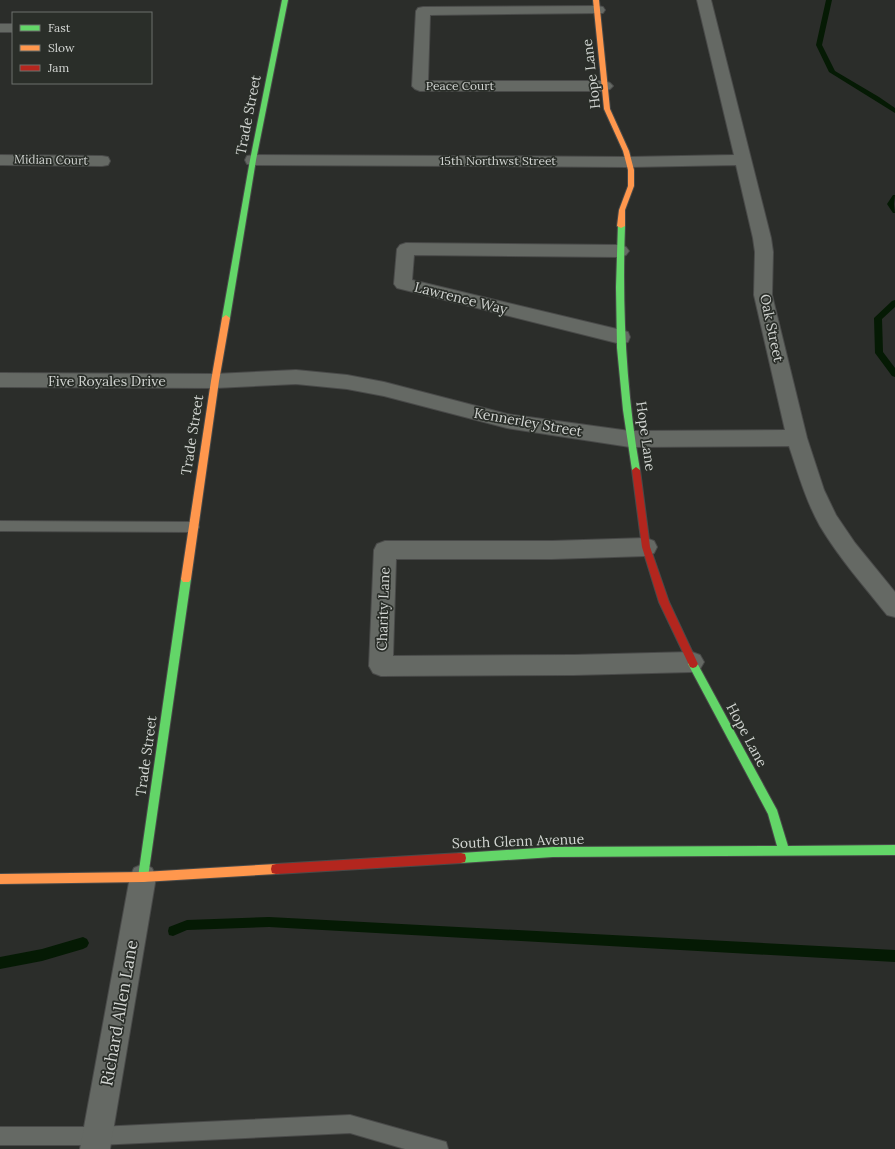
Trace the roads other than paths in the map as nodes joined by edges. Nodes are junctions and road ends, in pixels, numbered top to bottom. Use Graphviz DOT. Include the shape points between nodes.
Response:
graph roads {
  1 [pos="285,0"];
  2 [pos="704,0"];
  3 [pos="597,5"];
  4 [pos="0,28"];
  5 [pos="12,28"];
  6 [pos="605,86"];
  7 [pos="0,160"];
  8 [pos="253,160"];
  9 [pos="743,160"];
  10 [pos="102,161"];
  11 [pos="629,162"];
  12 [pos="620,250"];
  13 [pos="621,337"];
  14 [pos="0,380"];
  15 [pos="214,381"];
  16 [pos="797,438"];
  17 [pos="630,439"];
  18 [pos="0,526"];
  19 [pos="192,527"];
  20 [pos="646,546"];
  21 [pos="895,608"];
  22 [pos="692,662"];
  23 [pos="895,850"];
  24 [pos="784,851"];
  25 [pos="143,877"];
  26 [pos="0,879"];
  27 [pos="0,1136"];
  28 [pos="97,1142"];
  29 [pos="439,1149"];
  1 -- 8 [label="street, Trade Street"];
  2 -- 9 [label="street, Oak Street"];
  3 -- 6 [label="street, Hope Lane"];
  3 -- 6 [label="street, Peace Court" via="423,11 420,86"];
  4 -- 5 [label="street"];
  6 -- 11 [label="street, Hope Lane" via="608,109"];
  7 -- 10 [label="street, Midian Court"];
  8 -- 11 [label="street, 15th Northwst Street"];
  8 -- 15 [label="street, Trade Street"];
  9 -- 11 [label="street, 15th Northwst Street"];
  9 -- 16 [label="street, Oak Street" via="762,238 763,295"];
  11 -- 12 [label="street, Hope Lane" via="631,186 622,210"];
  12 -- 13 [label="street, Hope Lane"];
  12 -- 13 [label="street, Lawrence Way" via="406,249 403,284"];
  13 -- 17 [label="street, Hope Lane"];
  14 -- 15 [label="street, Five Royales Drive"];
  15 -- 17 [label="street, Kennerley Street" via="296,377 347,382 508,421"];
  15 -- 19 [label="street, Trade Street"];
  16 -- 17 [label="street, Kennerley Street"];
  16 -- 21 [label="street, Oak Street" via="814,490 828,520 847,549"];
  17 -- 20 [label="street, Hope Lane" via="642,500"];
  18 -- 19 [label="lane"];
  19 -- 25 [label="street, Trade Street"];
  20 -- 22 [label="street, Hope Lane" via="664,602"];
  20 -- 22 [label="street, Charity Lane" via="552,550 385,550 381,666 567,666"];
  22 -- 24 [label="street, Hope Lane" via="773,813"];
  23 -- 24 [label="street, South Glenn Avenue"];
  24 -- 25 [label="street, South Glenn Avenue" via="552,852"];
  25 -- 26 [label="street, South Glenn Avenue"];
  25 -- 28 [label="street, Richard Allen Lane"];
  27 -- 28 [label="lane"];
  28 -- 29 [label="lane" via="350,1124"];
}
